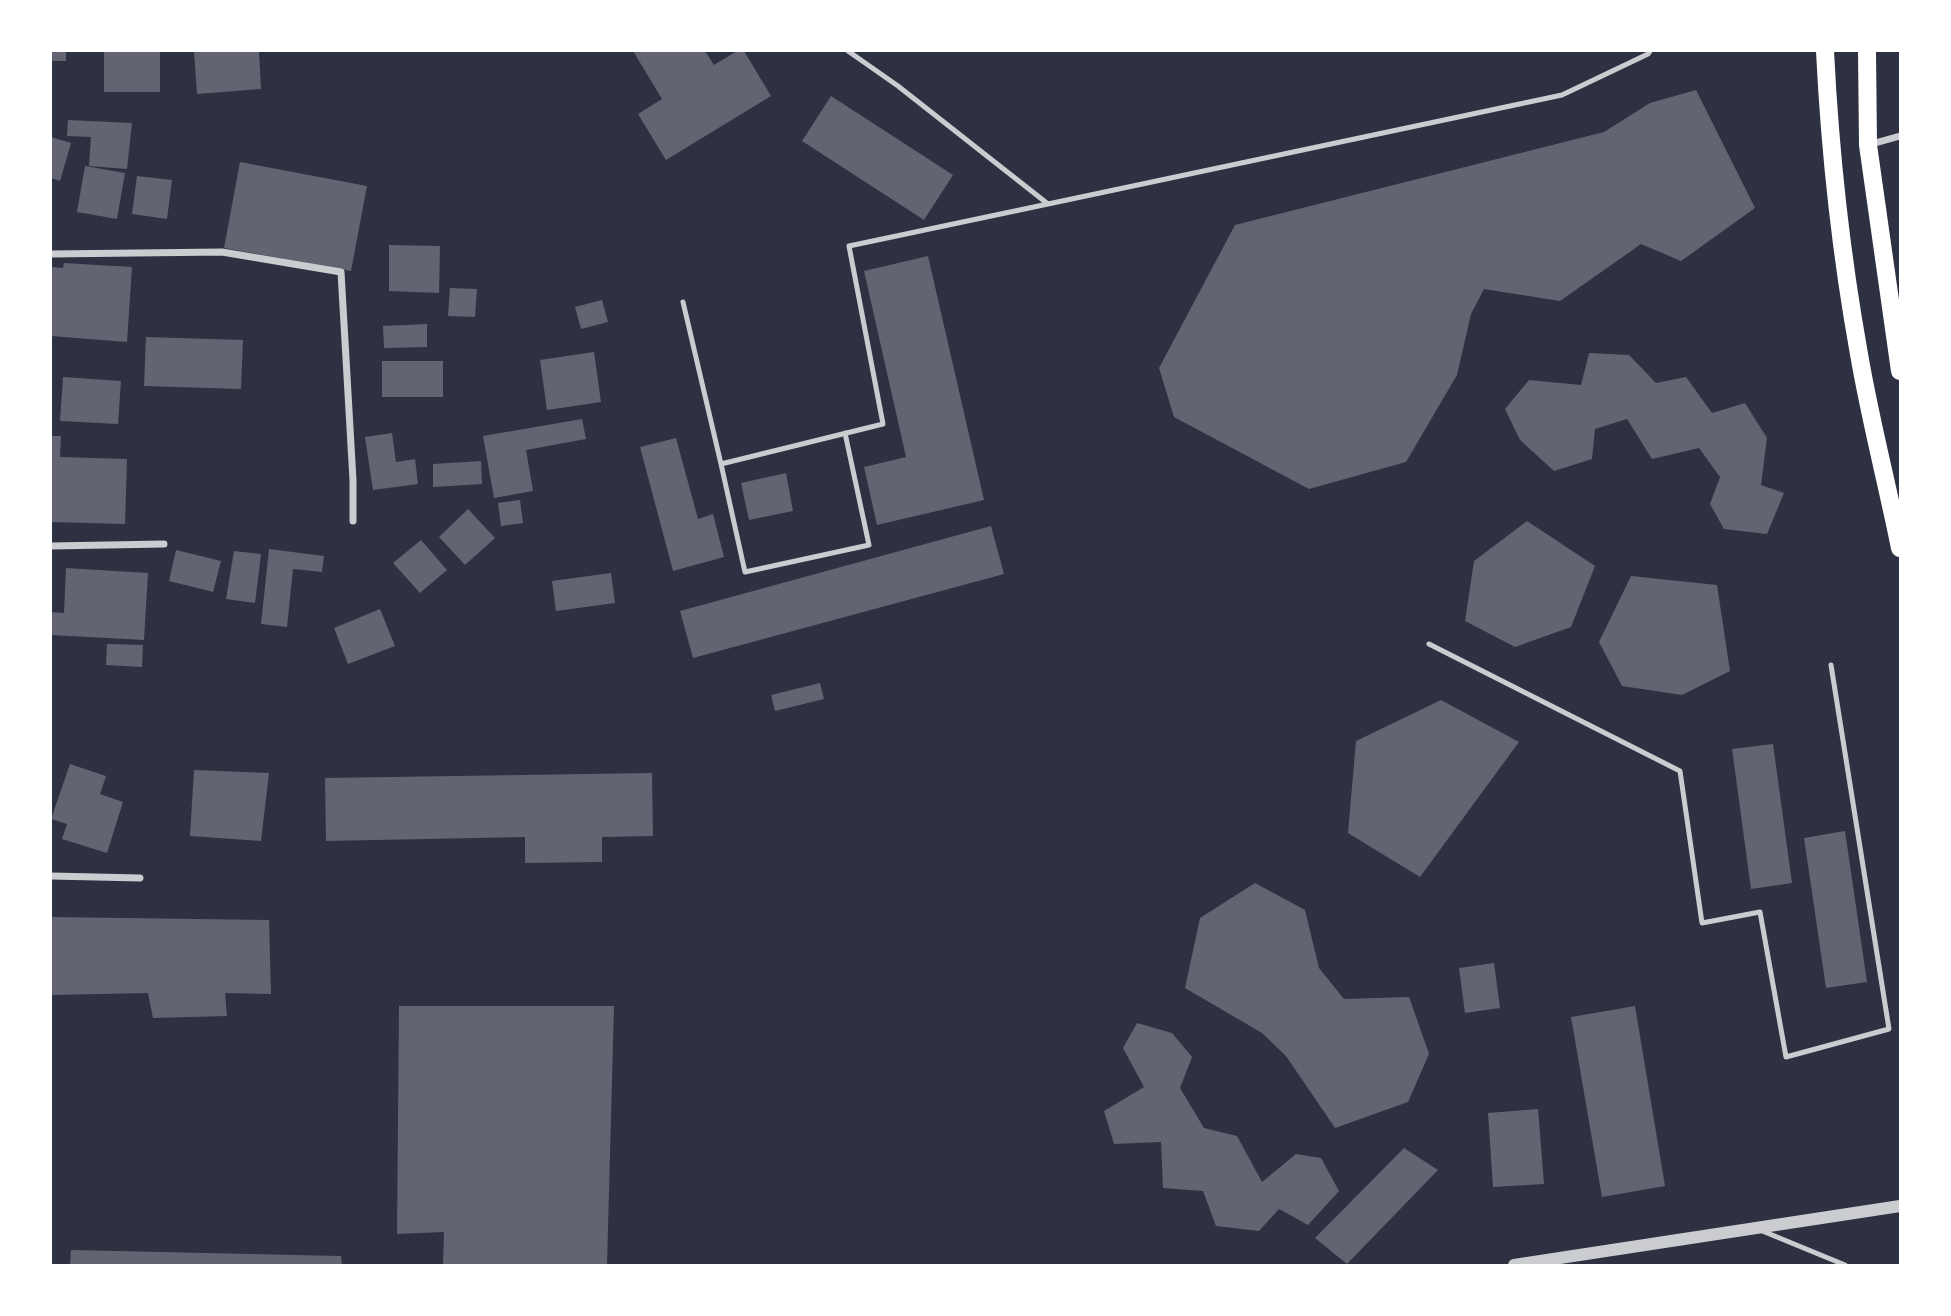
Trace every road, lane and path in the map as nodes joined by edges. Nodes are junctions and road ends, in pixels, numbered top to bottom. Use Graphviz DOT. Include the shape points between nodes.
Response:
graph roads {
  1 [pos="848,51"];
  2 [pos="1650,51"];
  3 [pos="1825,51"];
  4 [pos="1867,51"];
  5 [pos="1900,136"];
  6 [pos="1868,145"];
  7 [pos="1048,204"];
  8 [pos="51,254"];
  9 [pos="683,303"];
  10 [pos="1900,371"];
  11 [pos="845,433"];
  12 [pos="721,464"];
  13 [pos="353,521"];
  14 [pos="163,544"];
  15 [pos="51,546"];
  16 [pos="1900,548"];
  17 [pos="1429,644"];
  18 [pos="1831,666"];
  19 [pos="51,876"];
  20 [pos="140,878"];
  21 [pos="1900,1206"];
  22 [pos="1757,1228"];
  23 [pos="1514,1265"];
  24 [pos="1845,1265"];
  1 -- 7 [label="lane"];
  2 -- 7 [label="lane" via="1562,95"];
  3 -- 16 [label="main road" via="1847,283"];
  4 -- 6 [label="main road"];
  5 -- 6 [label="street"];
  6 -- 10 [label="main road"];
  7 -- 11 [label="lane" via="849,246 883,424"];
  8 -- 13 [label="street" via="222,252 341,272"];
  9 -- 12 [label="lane"];
  11 -- 12 [label="lane"];
  11 -- 12 [label="lane" via="869,545 745,572"];
  14 -- 15 [label="street"];
  17 -- 18 [label="lane" via="1680,771 1702,923 1759,912 1786,1057 1889,1029"];
  19 -- 20 [label="street"];
  21 -- 22 [label="street"];
  22 -- 23 [label="street"];
  22 -- 24 [label="lane"];
}
